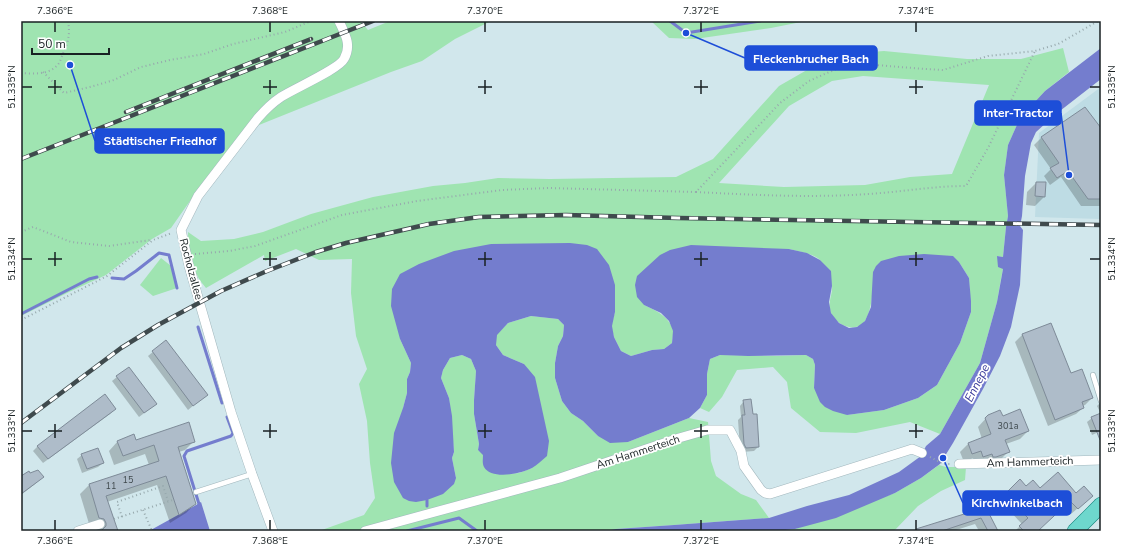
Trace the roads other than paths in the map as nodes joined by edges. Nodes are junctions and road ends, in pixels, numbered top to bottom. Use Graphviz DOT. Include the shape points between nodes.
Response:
graph roads {
  1 [pos="339,21"];
  2 [pos="1093,375"];
  3 [pos="1101,401"];
  4 [pos="922,453"];
  5 [pos="1101,460"];
  6 [pos="959,464"];
  7 [pos="252,474"];
  8 [pos="196,492"];
  9 [pos="1101,505"];
  10 [pos="100,524"];
  11 [pos="78,531"];
  12 [pos="273,531"];
  13 [pos="364,531"];
  14 [pos="1075,531"];
  1 -- 7 [label="street, Rocholzallee" via="347,38 344,60 267,108 198,196 180,230 231,412"];
  2 -- 3 [label="lane"];
  4 -- 13 [label="street, Am Hammerteich" via="912,449 770,494 761,490 744,466 741,451 730,430 707,430 560,478"];
  5 -- 6 [label="street, Am Hammerteich"];
  7 -- 8 [label="lane"];
  7 -- 12 [label="street, Rocholzallee"];
  9 -- 14 [label="main road"];
  10 -- 11 [label="street"];
}
